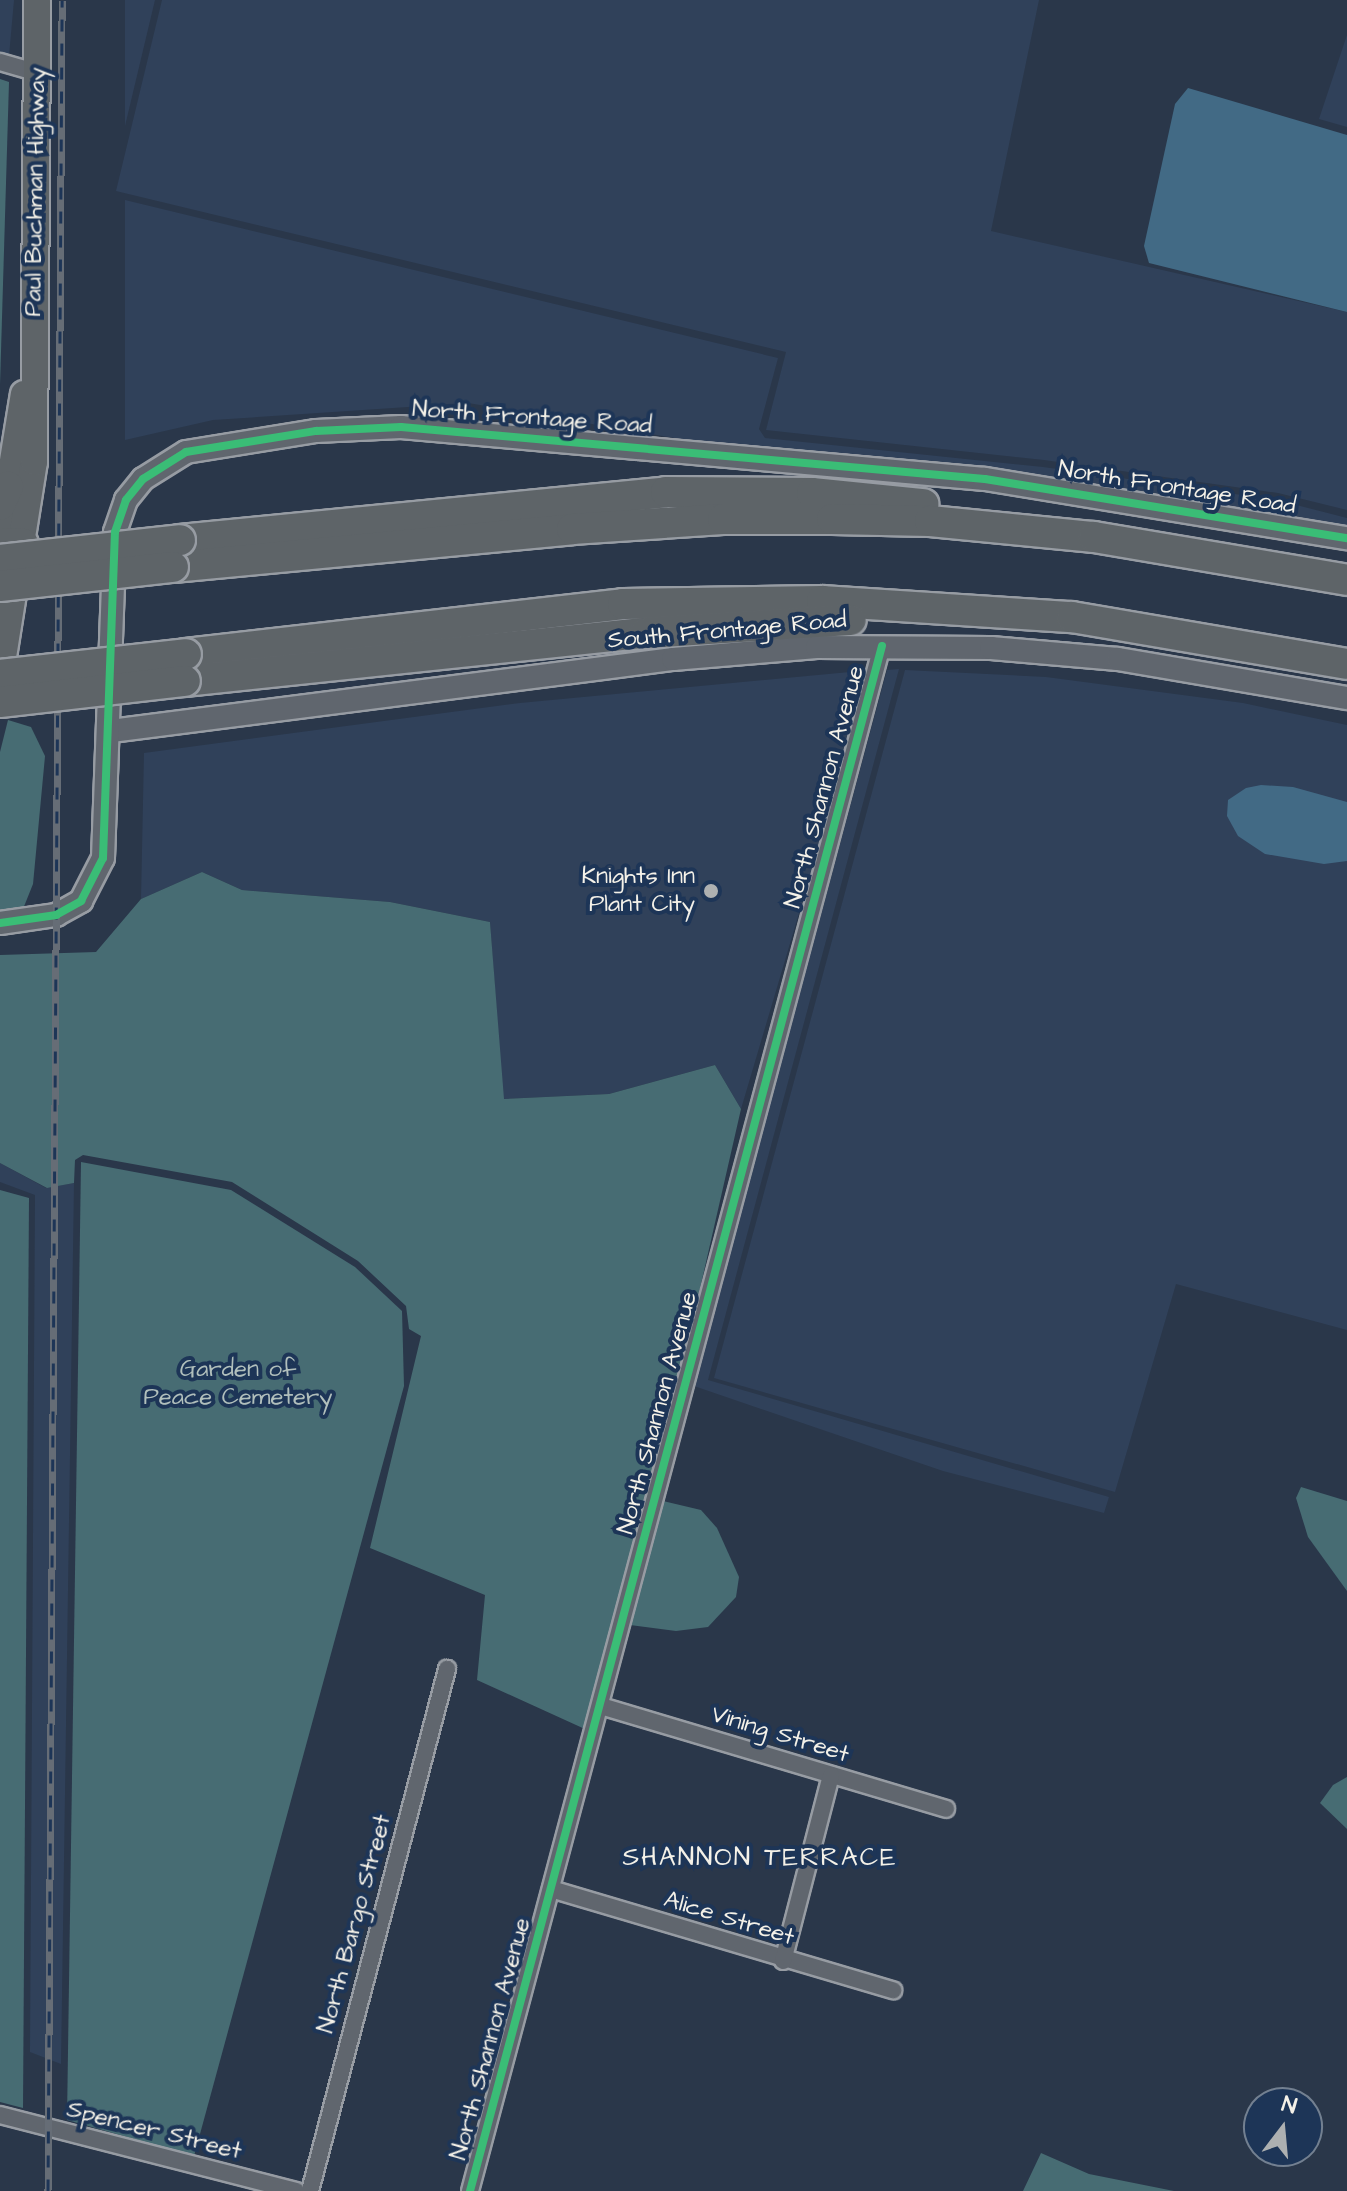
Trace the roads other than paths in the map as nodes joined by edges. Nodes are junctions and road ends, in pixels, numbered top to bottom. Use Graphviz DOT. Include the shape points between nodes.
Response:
graph roads {
  1 [pos="37,0"];
  2 [pos="0,62"];
  3 [pos="38,73"];
  4 [pos="31,384"];
  5 [pos="4,496"];
  6 [pos="1347,538"];
  7 [pos="7,551"];
  8 [pos="176,553"];
  9 [pos="1347,580"];
  10 [pos="0,586"];
  11 [pos="882,646"];
  12 [pos="1347,664"];
  13 [pos="2,667"];
  14 [pos="185,668"];
  15 [pos="1347,698"];
  16 [pos="0,702"];
  17 [pos="111,731"];
  18 [pos="0,923"];
  19 [pos="447,1669"];
  20 [pos="601,1706"];
  21 [pos="831,1775"];
  22 [pos="946,1809"];
  23 [pos="551,1889"];
  24 [pos="783,1961"];
  25 [pos="893,1990"];
  26 [pos="0,2115"];
  27 [pos="296,2191"];
  28 [pos="310,2191"];
  29 [pos="470,2191"];
  1 -- 3 [label="main road, Paul Buchman Highway"];
  2 -- 3 [label="street"];
  3 -- 4 [label="main road, Paul Buchman Highway"];
  4 -- 5 [label="main road, Paul Buchman Highway" via="22,395"];
  4 -- 7 [label="main road, Paul Buchman Highway" via="37,396"];
  5 -- 7 [label="main road, Paul Buchman Highway"];
  6 -- 17 [label="street, North Frontage Road" via="985,479 668,448 401,427 239,441 186,452 162,464 126,500 115,532"];
  7 -- 8 [label="highway, bridge"];
  7 -- 13 [label="main road, Paul Buchman Highway"];
  8 -- 9 [label="highway" via="723,519 930,521 1094,537"];
  8 -- 10 [label="highway, bridge"];
  11 -- 15 [label="street, South Frontage Road" via="1118,659"];
  11 -- 17 [label="street, South Frontage Road" via="673,659"];
  11 -- 20 [label="street, North Shannon Avenue"];
  12 -- 14 [label="highway" via="1142,626 1009,611 822,601 623,604"];
  13 -- 14 [label="highway, bridge"];
  14 -- 16 [label="highway, bridge"];
  17 -- 18 [label="street, North Frontage Road" via="103,858 81,901 56,915"];
  19 -- 28 [label="street, North Bargo Street"];
  20 -- 21 [label="street, Vining Street"];
  20 -- 23 [label="street, North Shannon Avenue"];
  21 -- 22 [label="street, Vining Street"];
  21 -- 24 [label="street"];
  23 -- 24 [label="street, Alice Street"];
  23 -- 29 [label="street, North Shannon Avenue"];
  24 -- 25 [label="street, Alice Street"];
  26 -- 27 [label="street, Spencer Street"];
}
